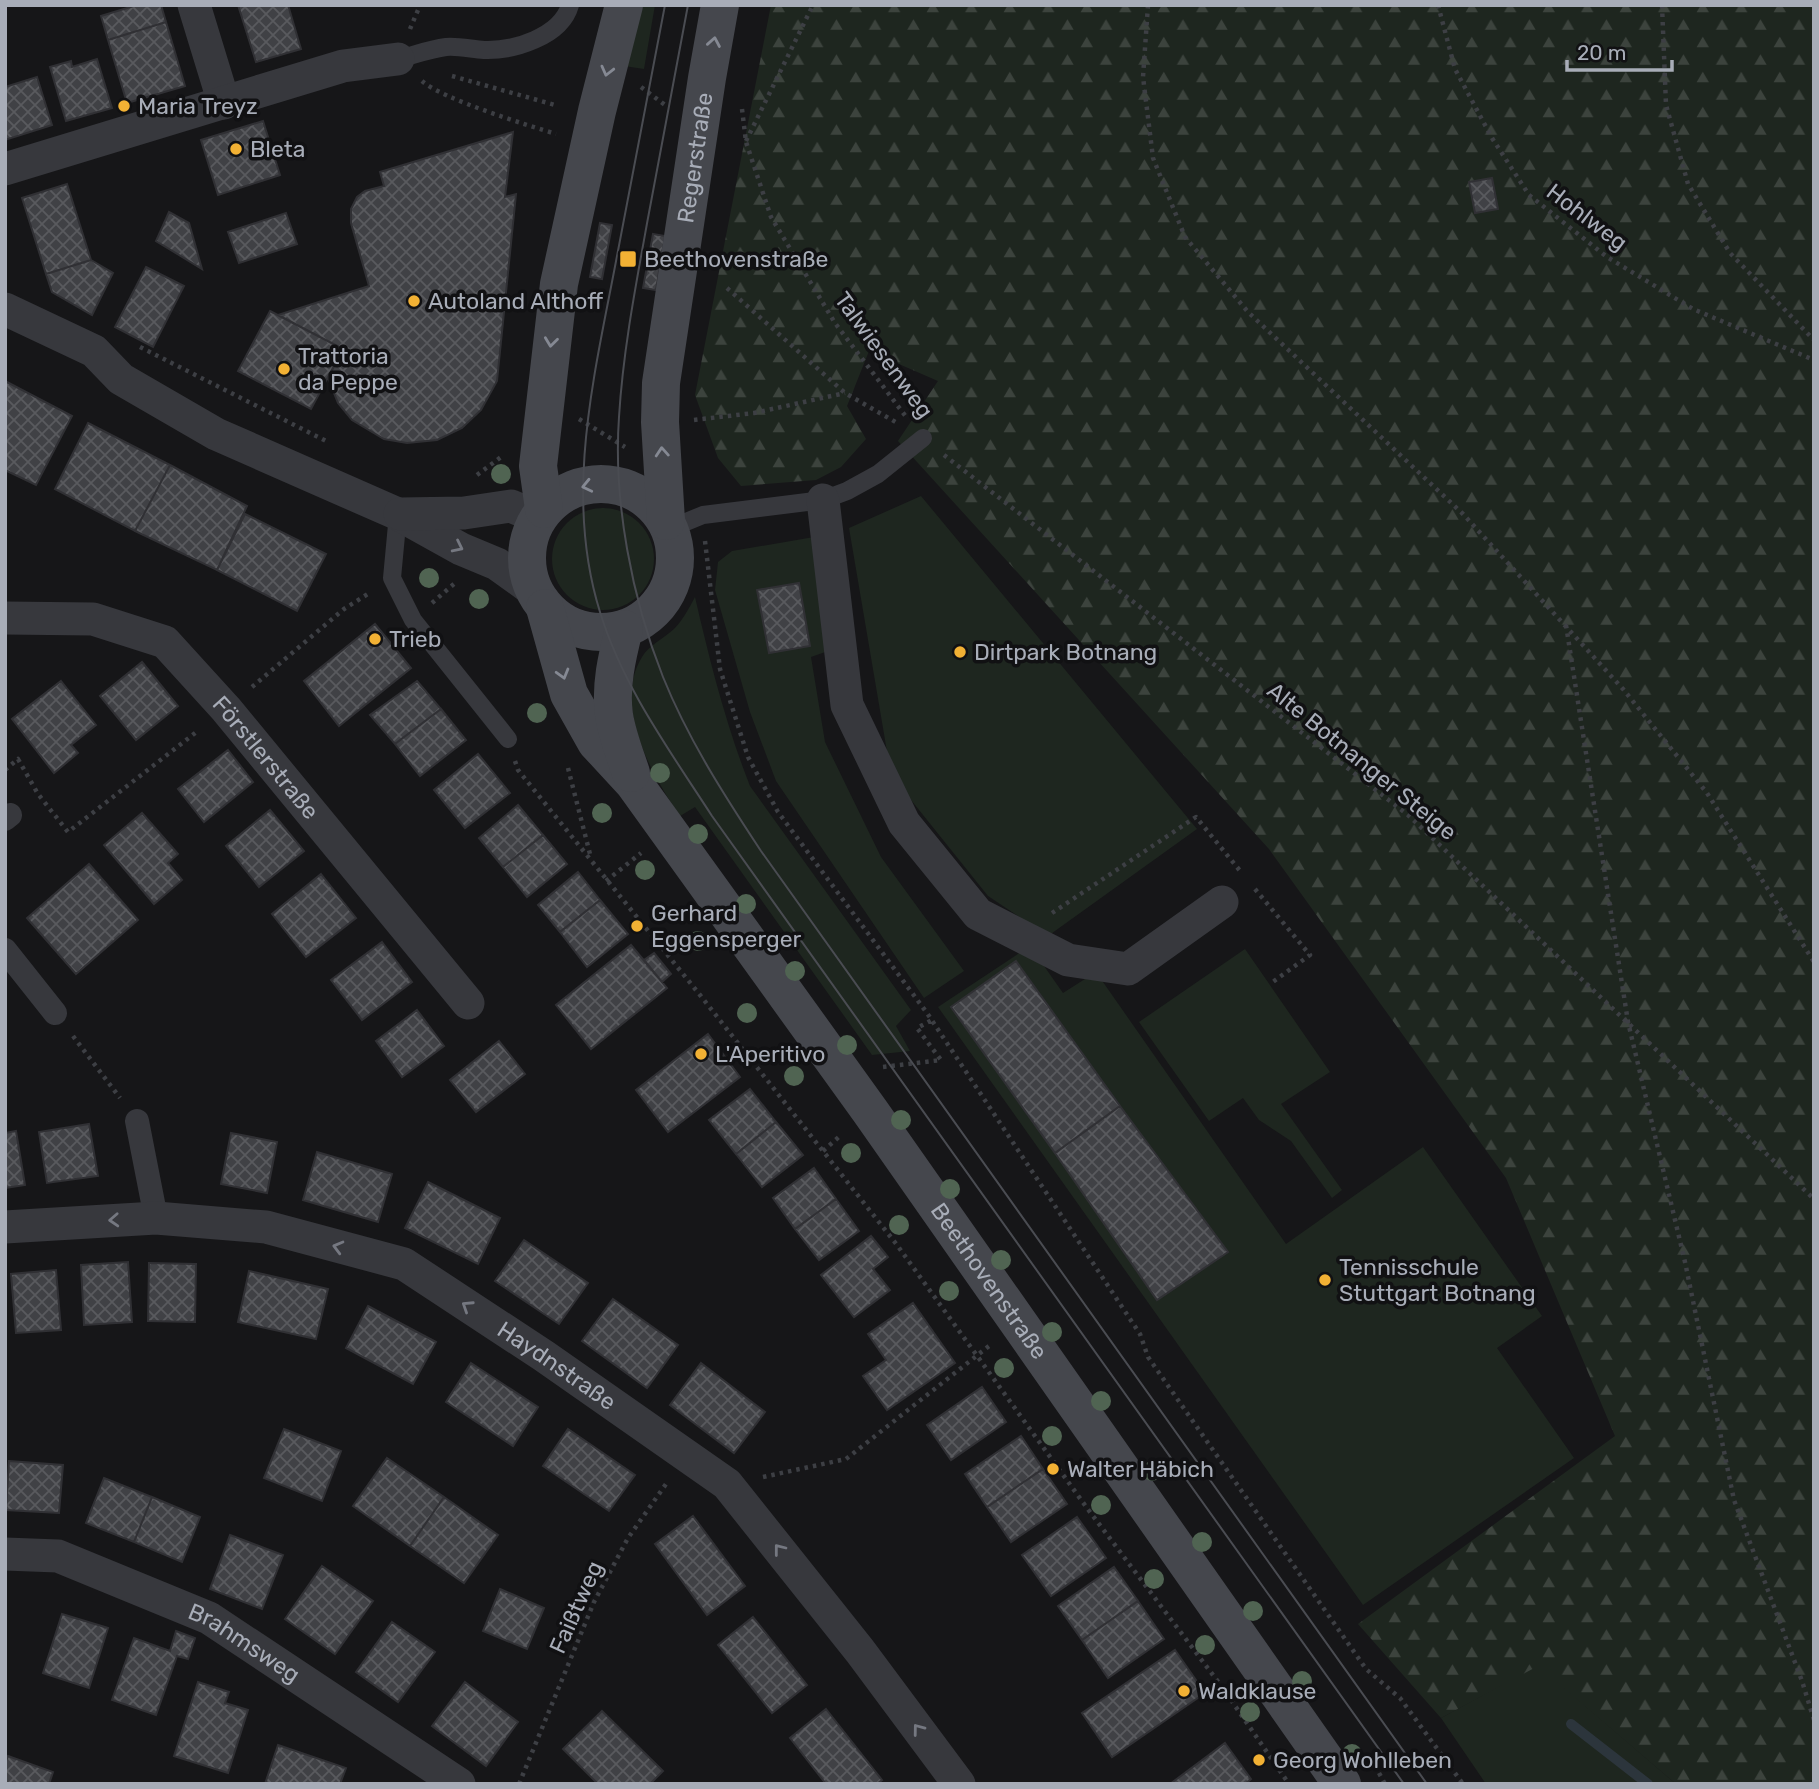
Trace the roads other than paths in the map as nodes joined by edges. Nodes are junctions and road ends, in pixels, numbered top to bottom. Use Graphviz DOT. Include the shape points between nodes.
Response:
graph roads {
  1 [pos="194,5"];
  2 [pos="570,5"];
  3 [pos="624,5"];
  4 [pos="720,5"];
  5 [pos="398,59"];
  6 [pos="224,103"];
  7 [pos="5,169"];
  8 [pos="5,309"];
  9 [pos="923,438"];
  10 [pos="823,499"];
  11 [pos="533,502"];
  12 [pos="398,514"];
  13 [pos="679,522"];
  14 [pos="539,599"];
  15 [pos="5,618"];
  16 [pos="624,629"];
  17 [pos="508,739"];
  18 [pos="633,782"];
  19 [pos="1222,902"];
  20 [pos="5,950"];
  21 [pos="468,1003"];
  22 [pos="55,1013"];
  23 [pos="137,1121"];
  24 [pos="156,1218"];
  25 [pos="5,1227"];
  26 [pos="5,1554"];
  27 [pos="459,1784"];
  28 [pos="959,1784"];
  29 [pos="1342,1784"];
  1 -- 6 [label="street"];
  2 -- 5 [label="lane" via="551,31 517,47 446,47"];
  3 -- 11 [label="main road, one-way" via="559,284"];
  13 -- 4 [label="main road, Regerstraße, one-way" via="660,422 660,383"];
  5 -- 6 [label="street" via="343,66"];
  6 -- 7 [label="street"];
  8 -- 12 [label="street" via="94,351 121,379 216,434"];
  9 -- 10 [label="lane" via="878,474"];
  10 -- 13 [label="lane"];
  10 -- 19 [label="street" via="847,705 904,823 978,914 1068,960 1128,969"];
  11 -- 12 [label="street" via="464,513"];
  13 -- 11 [label="main road, one-way" via="647,498 601,483"];
  11 -- 14 [label="main road, Beethovenstraße" via="526,564"];
  12 -- 14 [label="street, one-way" via="497,564"];
  12 -- 17 [label="lane" via="392,579 413,620"];
  13 -- 16 [label="main road" via="671,585 660,604"];
  14 -- 16 [label="main road" via="563,622 584,631"];
  14 -- 18 [label="main road, Beethovenstraße, one-way" via="569,694 596,742"];
  15 -- 21 [label="street, Förstlerstraße" via="93,619 165,642 226,709"];
  16 -- 18 [label="main road, Beethovenstraße" via="613,687 614,716"];
  18 -- 29 [label="main road, Beethovenstraße"];
  20 -- 22 [label="street"];
  23 -- 24 [label="street"];
  24 -- 25 [label="street, Haydnstraße, one-way"];
  28 -- 24 [label="street, Haydnstraße, one-way" via="727,1484 404,1264 266,1227"];
  26 -- 27 [label="street, Brahmsweg" via="58,1556 209,1618"];
}
